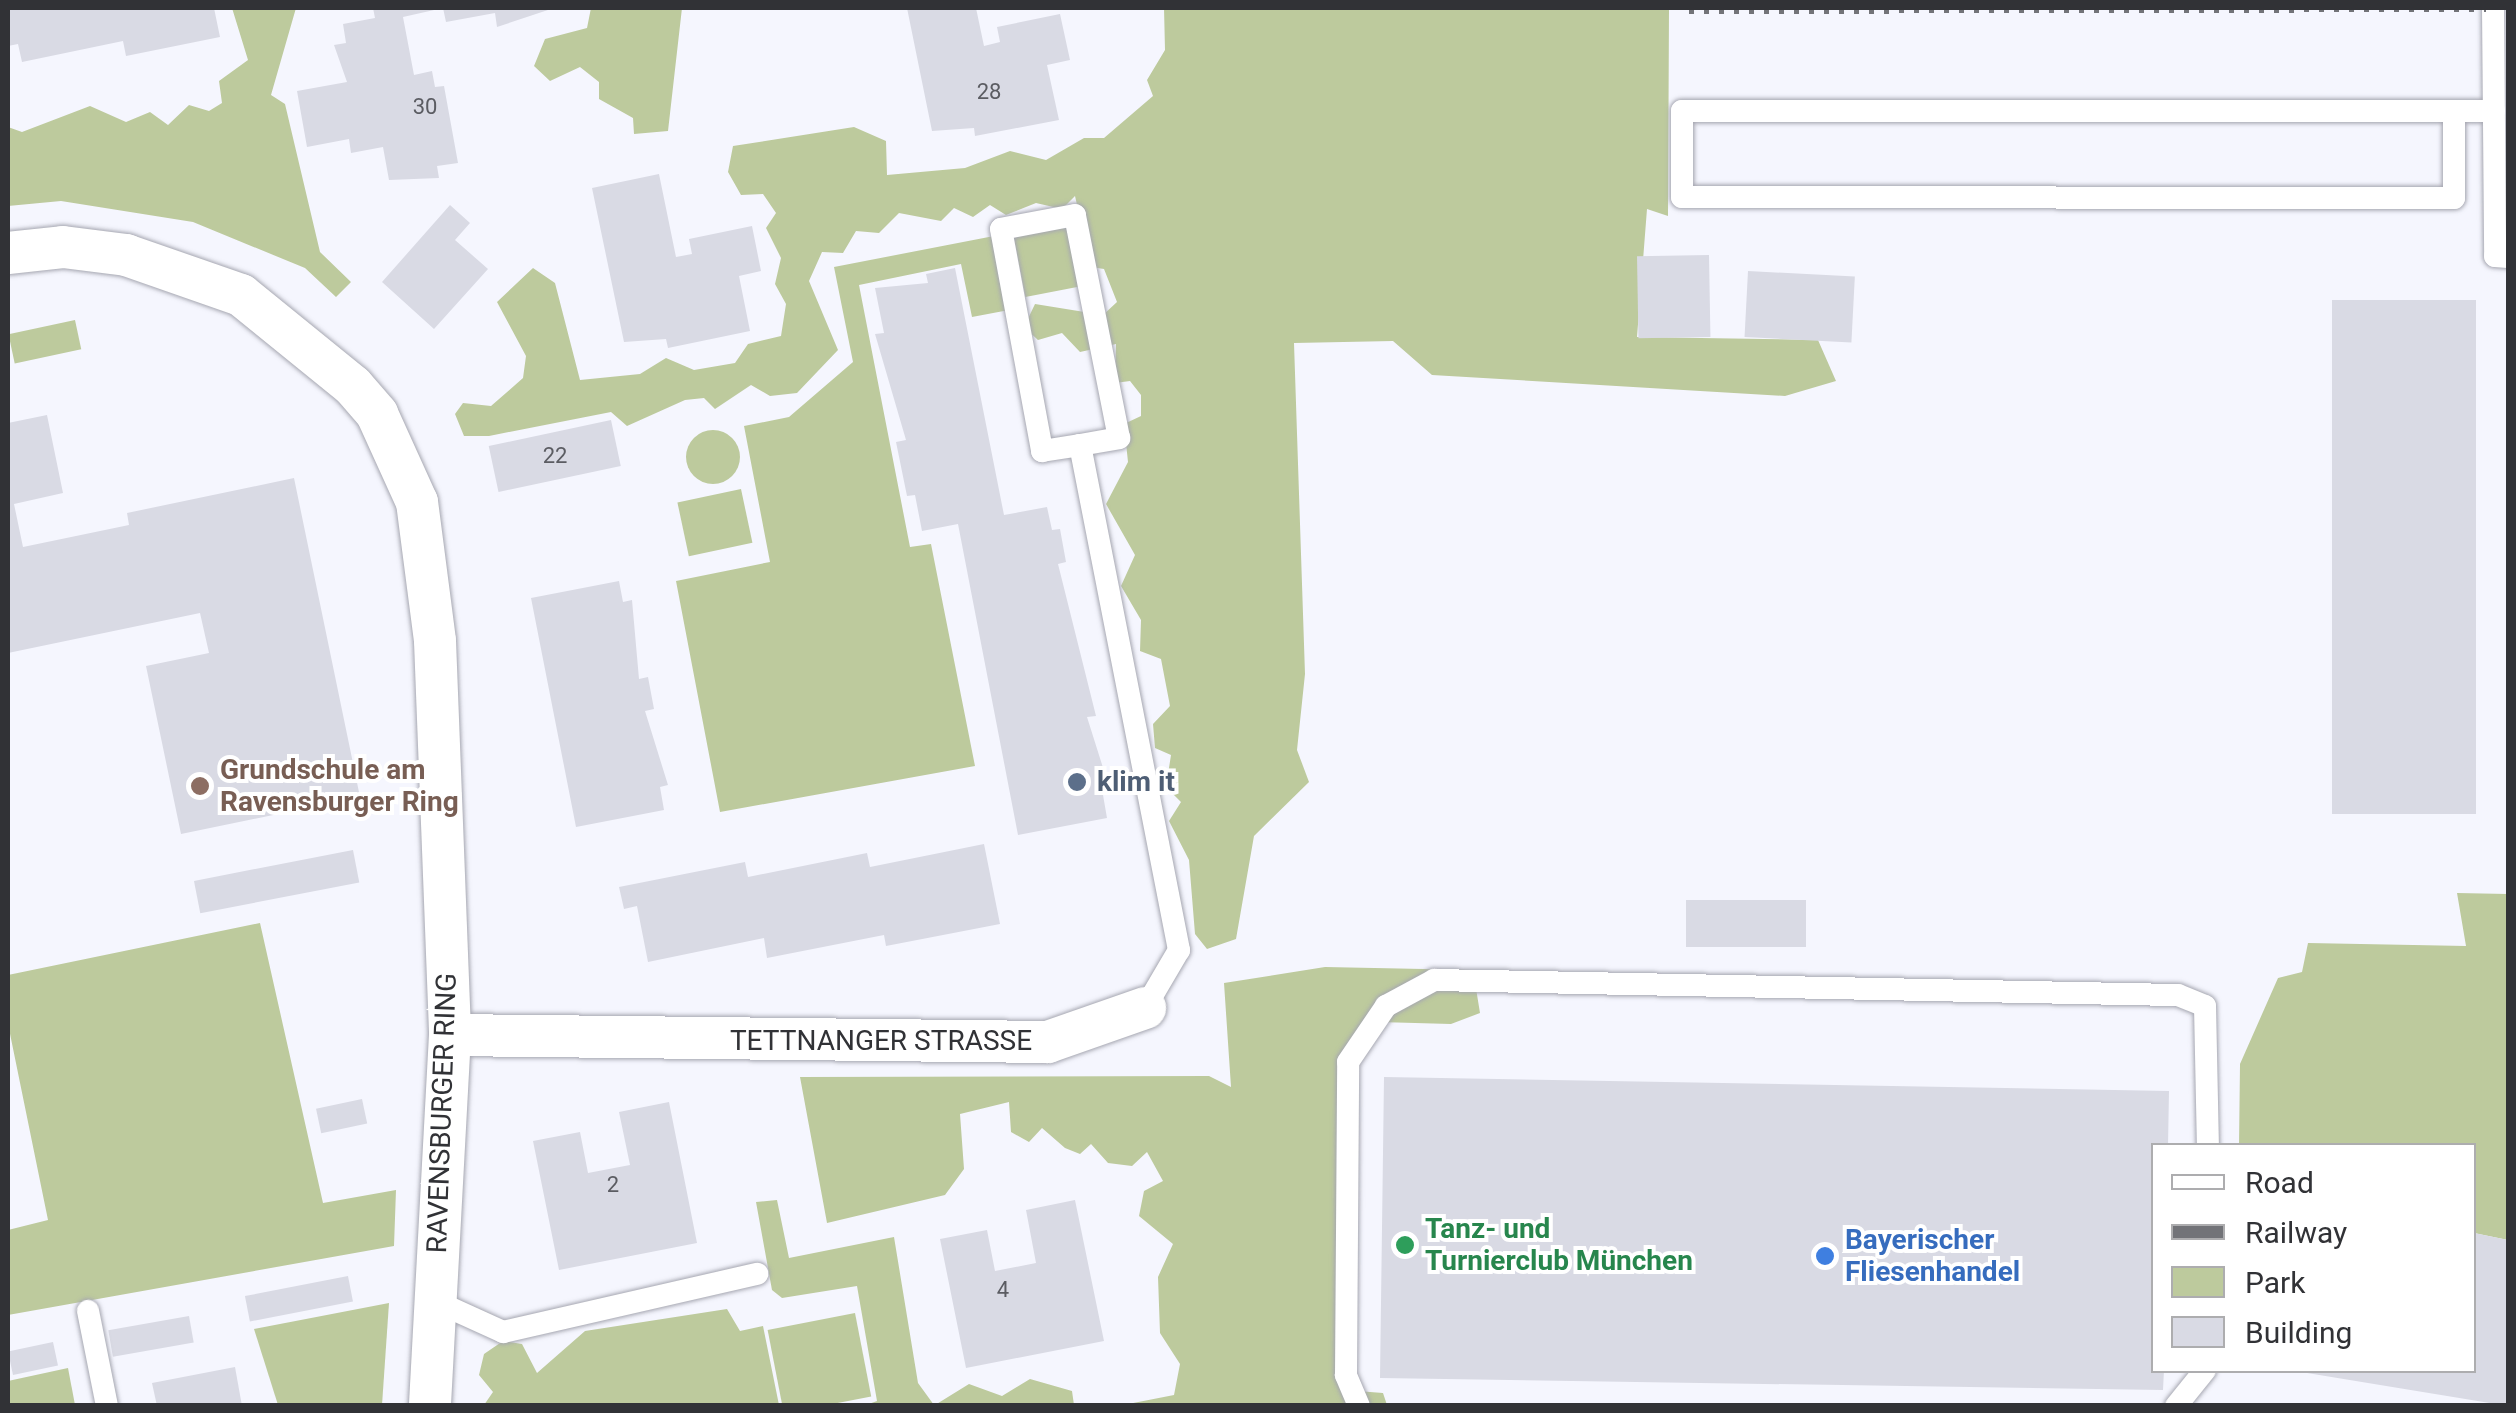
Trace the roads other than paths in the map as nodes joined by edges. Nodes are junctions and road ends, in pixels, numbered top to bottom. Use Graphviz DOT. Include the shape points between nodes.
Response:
graph roads {
  1 [pos="2493,8"];
  2 [pos="2454,110"];
  3 [pos="2494,111"];
  4 [pos="8,254"];
  5 [pos="2508,257"];
  6 [pos="1080,445"];
  7 [pos="1145,1008"];
  8 [pos="450,1035"];
  9 [pos="2208,1143"];
  10 [pos="757,1274"];
  11 [pos="435,1301"];
  12 [pos="88,1310"];
  13 [pos="2203,1373"];
  14 [pos="107,1406"];
  15 [pos="430,1406"];
  16 [pos="1359,1406"];
  17 [pos="2176,1406"];
  1 -- 3 [label="lane"];
  2 -- 2 [label="lane" via="1682,110 1682,197 2454,198"];
  2 -- 3 [label="lane"];
  3 -- 5 [label="lane" via="2496,256"];
  4 -- 8 [label="street, RAVENSBURGER RING" via="64,247 199,276 305,339 377,414 428,544"];
  6 -- 6 [label="lane" via="1042,450 1001,229 1075,215 1118,438"];
  6 -- 7 [label="lane, TETTNANGER STRASSE" via="1179,950"];
  7 -- 8 [label="street, TETTNANGER STRASSE" via="1048,1042"];
  8 -- 11 [label="street, RAVENSBURGER RING"];
  9 -- 16 [label="lane" via="2205,1006 2178,995 1434,980 1386,1006 1348,1062 1346,1375"];
  10 -- 11 [label="lane" via="503,1332"];
  11 -- 15 [label="street, RAVENSBURGER RING"];
  12 -- 14 [label="lane"];
  13 -- 17 [label="lane"];
}
